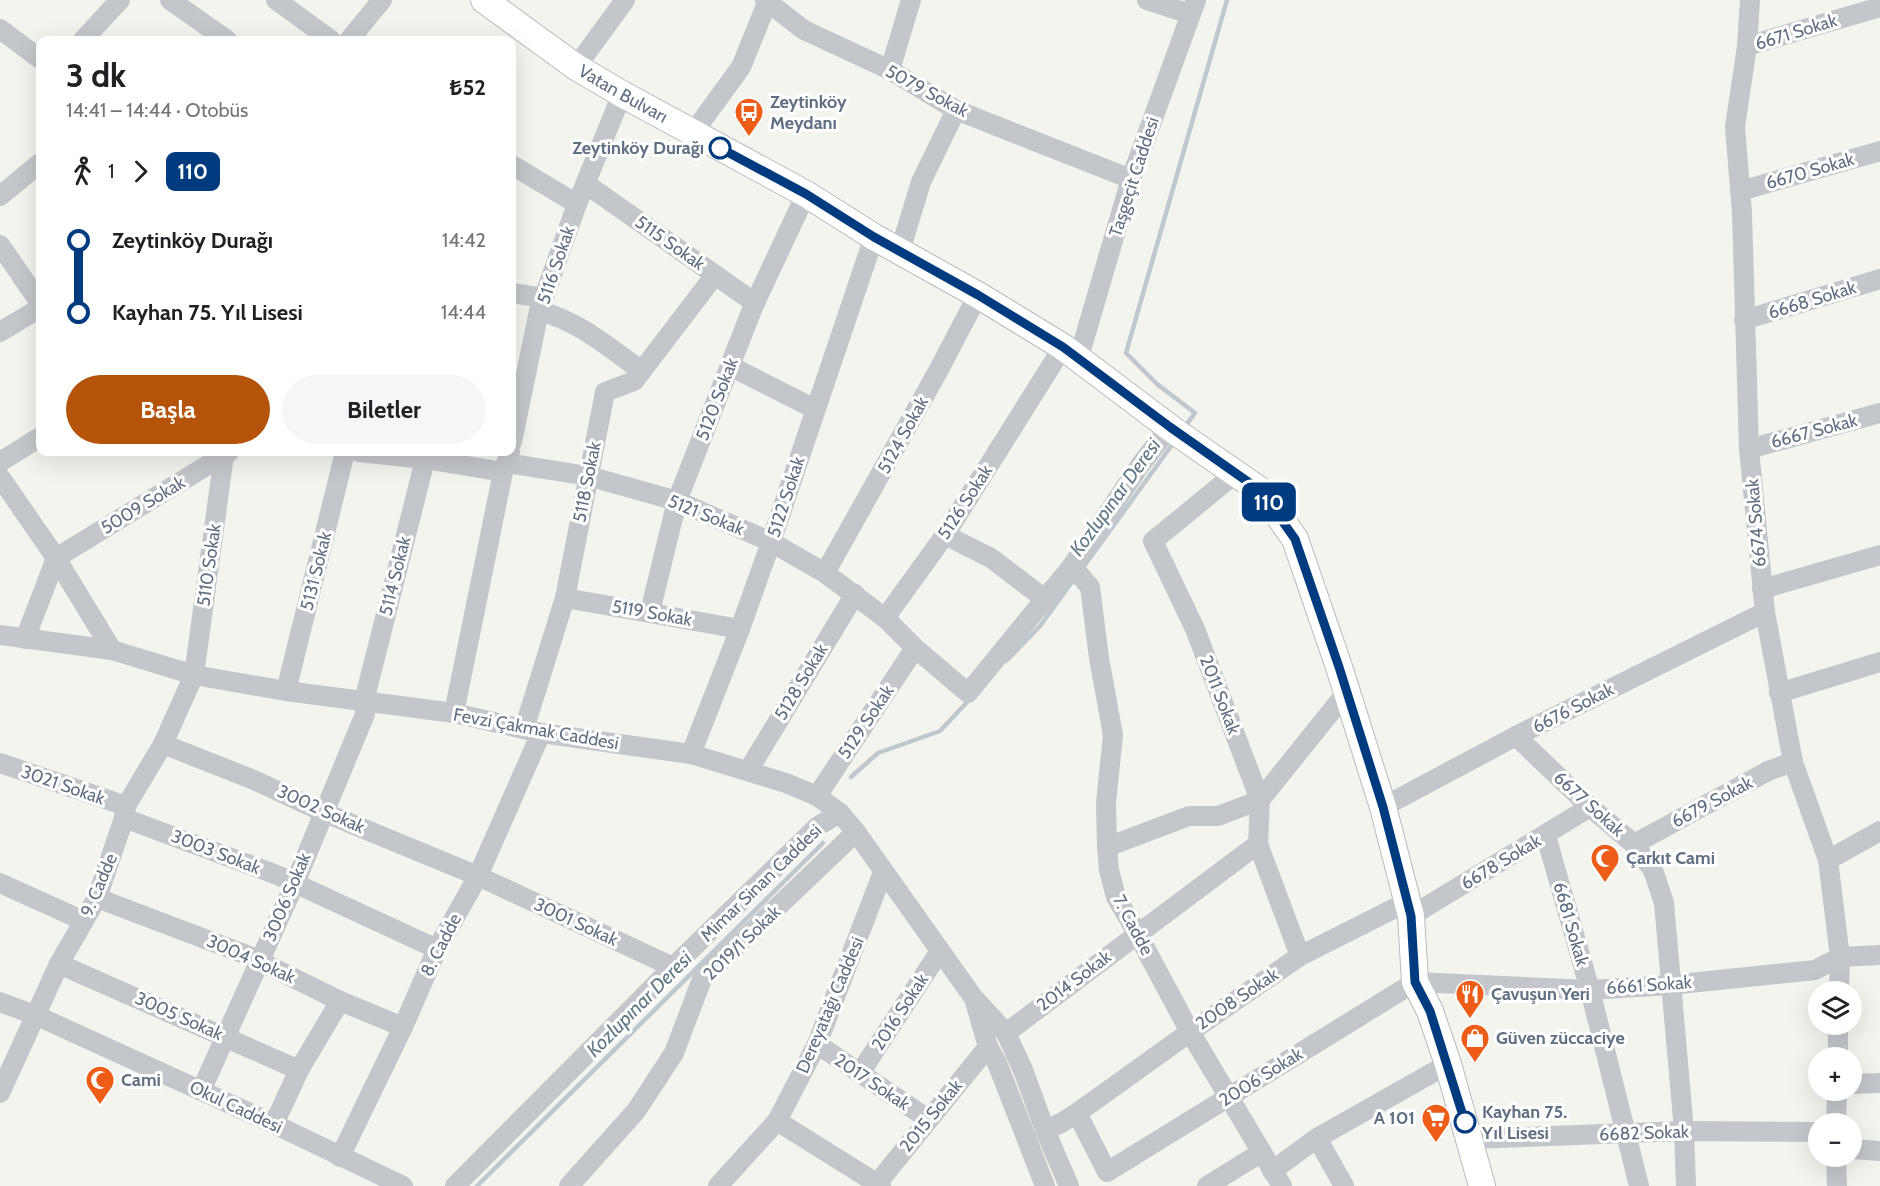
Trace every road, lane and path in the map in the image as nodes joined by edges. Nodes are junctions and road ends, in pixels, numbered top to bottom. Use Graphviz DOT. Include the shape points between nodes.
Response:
graph roads {
  1 [pos="120,0"];
  2 [pos="170,0"];
  3 [pos="276,0"];
  4 [pos="382,0"];
  5 [pos="484,0"];
  6 [pos="625,0"];
  7 [pos="911,0"];
  8 [pos="1147,0"];
  9 [pos="1750,0"];
  10 [pos="766,1"];
  11 [pos="1193,7"];
  12 [pos="1880,7"];
  13 [pos="0,29"];
  14 [pos="87,36"];
  15 [pos="221,36"];
  16 [pos="326,36"];
  17 [pos="352,36"];
  18 [pos="1747,46"];
  19 [pos="36,56"];
  20 [pos="576,67"];
  21 [pos="890,70"];
  22 [pos="622,94"];
  23 [pos="956,110"];
  24 [pos="693,133"];
  25 [pos="1880,152"];
  26 [pos="36,167"];
  27 [pos="516,167"];
  28 [pos="1131,179"];
  29 [pos="586,184"];
  30 [pos="1740,191"];
  31 [pos="806,194"];
  32 [pos="0,196"];
  33 [pos="577,204"];
  34 [pos="874,237"];
  35 [pos="0,244"];
  36 [pos="900,251"];
  37 [pos="715,275"];
  38 [pos="1880,279"];
  39 [pos="516,295"];
  40 [pos="978,295"];
  41 [pos="36,297"];
  42 [pos="755,303"];
  43 [pos="542,305"];
  44 [pos="36,311"];
  45 [pos="1744,320"];
  46 [pos="0,332"];
  47 [pos="1071,352"];
  48 [pos="730,366"];
  49 [pos="642,371"];
  50 [pos="815,410"];
  51 [pos="1880,413"];
  52 [pos="516,424"];
  53 [pos="1178,433"];
  54 [pos="36,440"];
  55 [pos="1749,449"];
  56 [pos="222,456"];
  57 [pos="227,456"];
  58 [pos="344,456"];
  59 [pos="426,456"];
  60 [pos="438,456"];
  61 [pos="0,462"];
  62 [pos="507,462"];
  63 [pos="1236,473"];
  64 [pos="588,476"];
  65 [pos="0,477"];
  66 [pos="677,501"];
  67 [pos="945,535"];
  68 [pos="771,542"];
  69 [pos="1880,555"];
  70 [pos="56,558"];
  71 [pos="1074,569"];
  72 [pos="825,573"];
  73 [pos="1762,589"];
  74 [pos="855,594"];
  75 [pos="565,598"];
  76 [pos="1046,600"];
  77 [pos="650,612"];
  78 [pos="1765,612"];
  79 [pos="885,618"];
  80 [pos="740,629"];
  81 [pos="0,635"];
  82 [pos="25,639"];
  83 [pos="915,648"];
  84 [pos="112,650"];
  85 [pos="1880,662"];
  86 [pos="194,675"];
  87 [pos="286,691"];
  88 [pos="1346,693"];
  89 [pos="1779,693"];
  90 [pos="364,701"];
  91 [pos="454,714"];
  92 [pos="532,731"];
  93 [pos="1516,736"];
  94 [pos="163,744"];
  95 [pos="691,754"];
  96 [pos="1792,762"];
  97 [pos="0,763"];
  98 [pos="748,771"];
  99 [pos="817,796"];
  100 [pos="1260,800"];
  101 [pos="1383,807"];
  102 [pos="1590,807"];
  103 [pos="125,812"];
  104 [pos="323,812"];
  105 [pos="840,813"];
  106 [pos="1880,831"];
  107 [pos="856,832"];
  108 [pos="1546,836"];
  109 [pos="1258,844"];
  110 [pos="1634,844"];
  111 [pos="1107,847"];
  112 [pos="1828,860"];
  113 [pos="883,872"];
  114 [pos="478,876"];
  115 [pos="0,883"];
  116 [pos="295,883"];
  117 [pos="97,898"];
  118 [pos="1409,909"];
  119 [pos="84,921"];
  120 [pos="1137,933"];
  121 [pos="437,949"];
  122 [pos="940,951"];
  123 [pos="1880,954"];
  124 [pos="1300,956"];
  125 [pos="1840,957"];
  126 [pos="260,961"];
  127 [pos="59,964"];
  128 [pos="673,967"];
  129 [pos="1839,981"];
  130 [pos="1415,982"];
  131 [pos="1670,985"];
  132 [pos="1590,990"];
  133 [pos="973,997"];
  134 [pos="340,1001"];
  135 [pos="0,1002"];
  136 [pos="35,1015"];
  137 [pos="403,1027"];
  138 [pos="1190,1032"];
  139 [pos="1006,1033"];
  140 [pos="225,1037"];
  141 [pos="817,1044"];
  142 [pos="988,1047"];
  143 [pos="1448,1064"];
  144 [pos="298,1070"];
  145 [pos="860,1073"];
  146 [pos="1880,1083"];
  147 [pos="1862,1084"];
  148 [pos="201,1091"];
  149 [pos="0,1093"];
  150 [pos="1230,1097"];
  151 [pos="1077,1113"];
  152 [pos="928,1119"];
  153 [pos="777,1121"];
  154 [pos="274,1124"];
  155 [pos="1045,1130"];
  156 [pos="1684,1131"];
  157 [pos="1808,1132"];
  158 [pos="1625,1133"];
  159 [pos="1317,1138"];
  160 [pos="1469,1139"];
  161 [pos="1862,1150"];
  162 [pos="1880,1151"];
  163 [pos="1262,1152"];
  164 [pos="340,1157"];
  165 [pos="1836,1167"];
  166 [pos="1277,1178"];
  167 [pos="878,1185"];
  168 [pos="403,1186"];
  169 [pos="455,1186"];
  170 [pos="569,1186"];
  171 [pos="718,1186"];
  172 [pos="1046,1186"];
  173 [pos="1069,1186"];
  174 [pos="1207,1186"];
  175 [pos="1344,1186"];
  176 [pos="1482,1186"];
  177 [pos="1639,1186"];
  178 [pos="1686,1186"];
  179 [pos="1837,1186"];
  1 -- 14 [label="street"];
  2 -- 15 [label="street"];
  3 -- 16 [label="street"];
  4 -- 17 [label="street"];
  5 -- 20 [label="main road, Vatan Bulvarı"];
  6 -- 20 [label="street"];
  7 -- 21 [label="street"];
  8 -- 11 [label="street"];
  9 -- 18 [label="street, 6674 Sokak"];
  10 -- 21 [label="street, 5079 Sokak" via="804,30"];
  10 -- 24 [label="street" via="741,67"];
  11 -- 28 [label="street, Taşgeçit Caddesi"];
  12 -- 18 [label="street, 6671 Sokak"];
  13 -- 19 [label="street"];
  18 -- 30 [label="street, 6674 Sokak" via="1735,127"];
  20 -- 22 [label="main road, Vatan Bulvarı"];
  21 -- 23 [label="street, 5079 Sokak"];
  22 -- 24 [label="main road, Vatan Bulvarı"];
  22 -- 29 [label="street, 5116 Sokak"];
  23 -- 28 [label="street, 5079 Sokak"];
  23 -- 36 [label="street" via="921,182"];
  24 -- 31 [label="main road, Vatan Bulvarı"];
  25 -- 30 [label="street, 6670 Sokak"];
  26 -- 32 [label="street"];
  27 -- 33 [label="street"];
  28 -- 47 [label="street, Taşgeçit Caddesi"];
  29 -- 33 [label="street, 5116 Sokak"];
  29 -- 37 [label="street, 5115 Sokak"];
  30 -- 45 [label="street, 6674 Sokak"];
  31 -- 34 [label="main road, Vatan Bulvarı"];
  31 -- 42 [label="street, 5120 Sokak"];
  33 -- 43 [label="street, 5116 Sokak"];
  34 -- 36 [label="main road, Vatan Bulvarı"];
  34 -- 50 [label="street, 5122 Sokak"];
  35 -- 41 [label="street"];
  36 -- 40 [label="main road, Vatan Bulvarı"];
  37 -- 42 [label="street, 5115 Sokak"];
  37 -- 49 [label="street, 5118 Sokak"];
  38 -- 45 [label="street, 6668 Sokak"];
  39 -- 43 [label="street"];
  40 -- 47 [label="main road, Vatan Bulvarı"];
  40 -- 72 [label="street, 5124 Sokak"];
  42 -- 48 [label="street, 5120 Sokak"];
  43 -- 49 [label="street" via="584,329"];
  43 -- 52 [label="street, 5116 Sokak"];
  44 -- 46 [label="street"];
  45 -- 55 [label="street, 6674 Sokak"];
  47 -- 53 [label="main road, Vatan Bulvarı"];
  47 -- 67 [label="street, 5126 Sokak"];
  48 -- 50 [label="street"];
  48 -- 66 [label="street, 5120 Sokak"];
  49 -- 64 [label="street, 5118 Sokak" via="634,381 605,392"];
  50 -- 68 [label="street, 5122 Sokak"];
  51 -- 55 [label="street, 6667 Sokak"];
  53 -- 63 [label="main road, Vatan Bulvarı"];
  53 -- 71 [label="street" via="1141,464"];
  54 -- 61 [label="street"];
  55 -- 73 [label="street, 6674 Sokak"];
  56 -- 70 [label="street, 5009 Sokak"];
  57 -- 86 [label="street, 5110 Sokak"];
  58 -- 87 [label="street, 5131 Sokak"];
  59 -- 90 [label="street, 5114 Sokak"];
  60 -- 62 [label="street, 5121 Sokak"];
  62 -- 64 [label="street, 5121 Sokak"];
  62 -- 91 [label="street"];
  63 -- 88 [label="main road, Vatan Bulvarı" via="1261,491 1295,539"];
  63 -- 100 [label="street, 2011 Sokak" via="1154,541 1194,629"];
  64 -- 66 [label="street, 5121 Sokak"];
  64 -- 75 [label="street, 5118 Sokak"];
  65 -- 70 [label="street"];
  66 -- 68 [label="street, 5121 Sokak"];
  66 -- 77 [label="street, 5120 Sokak"];
  67 -- 76 [label="street" via="991,558"];
  67 -- 79 [label="street, 5126 Sokak"];
  68 -- 72 [label="street, 5121 Sokak"];
  68 -- 80 [label="street, 5122 Sokak"];
  69 -- 73 [label="street"];
  70 -- 82 [label="street"];
  70 -- 84 [label="street"];
  71 -- 76 [label="street"];
  71 -- 111 [label="street, 7. Cadde" via="1090,587 1113,735"];
  72 -- 74 [label="street, 5121 Sokak"];
  73 -- 78 [label="street, 6674 Sokak"];
  74 -- 79 [label="street, 5121 Sokak"];
  74 -- 98 [label="street, 5128 Sokak"];
  75 -- 77 [label="street, 5119 Sokak"];
  75 -- 92 [label="street, 5118 Sokak"];
  76 -- 83 [label="street" via="968,693"];
  77 -- 80 [label="street, 5119 Sokak"];
  78 -- 89 [label="street, 6674 Sokak"];
  78 -- 93 [label="street, 6676 Sokak"];
  79 -- 83 [label="street"];
  80 -- 95 [label="street, 5122 Sokak"];
  81 -- 82 [label="street, Fevzi Çakmak Caddesi"];
  82 -- 84 [label="street, Fevzi Çakmak Caddesi"];
  83 -- 99 [label="street, 5129 Sokak"];
  84 -- 86 [label="street, Fevzi Çakmak Caddesi"];
  85 -- 89 [label="street"];
  86 -- 87 [label="street, Fevzi Çakmak Caddesi"];
  86 -- 94 [label="street, 9. Cadde"];
  87 -- 90 [label="street, Fevzi Çakmak Caddesi"];
  88 -- 100 [label="street"];
  88 -- 101 [label="main road, Vatan Bulvarı"];
  89 -- 96 [label="street, 6674 Sokak"];
  90 -- 91 [label="street, Fevzi Çakmak Caddesi"];
  90 -- 104 [label="street, 3006 Sokak" via="365,714"];
  91 -- 92 [label="street, Fevzi Çakmak Caddesi"];
  92 -- 95 [label="street, Fevzi Çakmak Caddesi"];
  92 -- 114 [label="street, 8. Cadde"];
  93 -- 101 [label="street, 6676 Sokak"];
  93 -- 102 [label="street, 6677 Sokak"];
  94 -- 103 [label="street, 9. Cadde"];
  94 -- 104 [label="street, 3002 Sokak"];
  95 -- 98 [label="street, Fevzi Çakmak Caddesi"];
  96 -- 110 [label="street, 6679 Sokak" via="1768,771"];
  96 -- 112 [label="street, 6674 Sokak"];
  97 -- 103 [label="street, 3021 Sokak"];
  98 -- 99 [label="street, Fevzi Çakmak Caddesi"];
  99 -- 105 [label="street, Fevzi Çakmak Caddesi"];
  100 -- 109 [label="street, 2011 Sokak"];
  100 -- 111 [label="street" via="1218,816 1189,816"];
  101 -- 118 [label="main road, Vatan Bulvarı"];
  102 -- 108 [label="street, 6678 Sokak"];
  102 -- 110 [label="street, 6677 Sokak"];
  103 -- 116 [label="street, 3003 Sokak"];
  103 -- 117 [label="street, 9. Cadde"];
  104 -- 114 [label="street, 3002 Sokak"];
  104 -- 116 [label="street, 3006 Sokak"];
  105 -- 107 [label="street, Fevzi Çakmak Caddesi"];
  105 -- 128 [label="street, Mimar Sinan Caddesi" via="818,826"];
  106 -- 112 [label="street"];
  107 -- 113 [label="street, Fevzi Çakmak Caddesi"];
  107 -- 170 [label="street, 2019/1 Sokak" via="702,979 674,1053 636,1112"];
  108 -- 118 [label="street, 6678 Sokak"];
  108 -- 132 [label="street, 6681 Sokak"];
  109 -- 120 [label="street, 2014 Sokak"];
  109 -- 124 [label="street, 2011 Sokak"];
  110 -- 131 [label="street, 6677 Sokak" via="1653,870 1664,903"];
  111 -- 120 [label="street, 7. Cadde" via="1116,897"];
  112 -- 125 [label="street, 6674 Sokak"];
  113 -- 122 [label="street, Fevzi Çakmak Caddesi"];
  113 -- 141 [label="street, Dereyatağı Caddesi"];
  114 -- 121 [label="street, 8. Cadde"];
  114 -- 128 [label="street, 3001 Sokak"];
  115 -- 119 [label="street"];
  116 -- 121 [label="street, 3003 Sokak"];
  116 -- 126 [label="street, 3006 Sokak"];
  117 -- 119 [label="street, 9. Cadde"];
  117 -- 126 [label="street, 3004 Sokak"];
  118 -- 124 [label="street, 2008 Sokak"];
  118 -- 130 [label="main road, Vatan Bulvarı"];
  119 -- 127 [label="street, 9. Cadde"];
  120 -- 138 [label="street, 7. Cadde"];
  120 -- 139 [label="street, 2014 Sokak"];
  121 -- 137 [label="street, 8. Cadde"];
  122 -- 133 [label="street, Fevzi Çakmak Caddesi"];
  122 -- 145 [label="street, 2016 Sokak"];
  123 -- 125 [label="street, 6661 Sokak"];
  124 -- 138 [label="street, 2008 Sokak"];
  125 -- 129 [label="street, 6674 Sokak"];
  125 -- 131 [label="street, 6661 Sokak" via="1815,970"];
  126 -- 134 [label="street, 3004 Sokak"];
  126 -- 140 [label="street, 3006 Sokak"];
  127 -- 136 [label="street, 9. Cadde"];
  127 -- 140 [label="street, 3005 Sokak"];
  128 -- 169 [label="street, Mimar Sinan Caddesi"];
  130 -- 132 [label="street, 6661 Sokak"];
  130 -- 143 [label="main road" via="1430,1011"];
  130 -- 150 [label="street, 2006 Sokak"];
  131 -- 132 [label="street, 6661 Sokak"];
  131 -- 156 [label="street, 6677 Sokak"];
  132 -- 158 [label="street, 6681 Sokak"];
  133 -- 139 [label="street"];
  133 -- 142 [label="street"];
  134 -- 137 [label="street, 3004 Sokak"];
  134 -- 144 [label="street"];
  135 -- 136 [label="street, Okul Caddesi"];
  136 -- 148 [label="street, Okul Caddesi"];
  136 -- 149 [label="street, 9. Cadde"];
  137 -- 164 [label="street, 8. Cadde"];
  138 -- 150 [label="street, 7. Cadde"];
  138 -- 151 [label="street, 2008 Sokak"];
  139 -- 155 [label="street"];
  140 -- 144 [label="street, 3005 Sokak"];
  140 -- 148 [label="street, 3006 Sokak"];
  141 -- 145 [label="street, 2017 Sokak"];
  141 -- 153 [label="street, Dereyatağı Caddesi"];
  142 -- 152 [label="street, 2015 Sokak"];
  142 -- 172 [label="street"];
  143 -- 159 [label="street"];
  143 -- 160 [label="main road"];
  144 -- 154 [label="street"];
  145 -- 152 [label="street, 2017 Sokak"];
  146 -- 147 [label="street"];
  148 -- 154 [label="street, Okul Caddesi"];
  150 -- 151 [label="street, 2006 Sokak" via="1107,1172"];
  150 -- 163 [label="street, 7. Cadde"];
  151 -- 155 [label="street, 2008 Sokak"];
  152 -- 167 [label="street, 2015 Sokak"];
  153 -- 167 [label="street"];
  153 -- 171 [label="street, Dereyatağı Caddesi"];
  154 -- 164 [label="street, Okul Caddesi"];
  155 -- 173 [label="street"];
  156 -- 157 [label="street, 6682 Sokak"];
  156 -- 158 [label="street, 6682 Sokak"];
  156 -- 178 [label="street, 6677 Sokak"];
  158 -- 160 [label="street, 6682 Sokak"];
  158 -- 177 [label="street, 6681 Sokak"];
  159 -- 166 [label="street"];
  159 -- 175 [label="street"];
  160 -- 176 [label="main road"];
  161 -- 162 [label="street"];
  163 -- 166 [label="street, 7. Cadde"];
  163 -- 174 [label="street"];
  164 -- 168 [label="street, Okul Caddesi"];
  165 -- 179 [label="street"];
}
